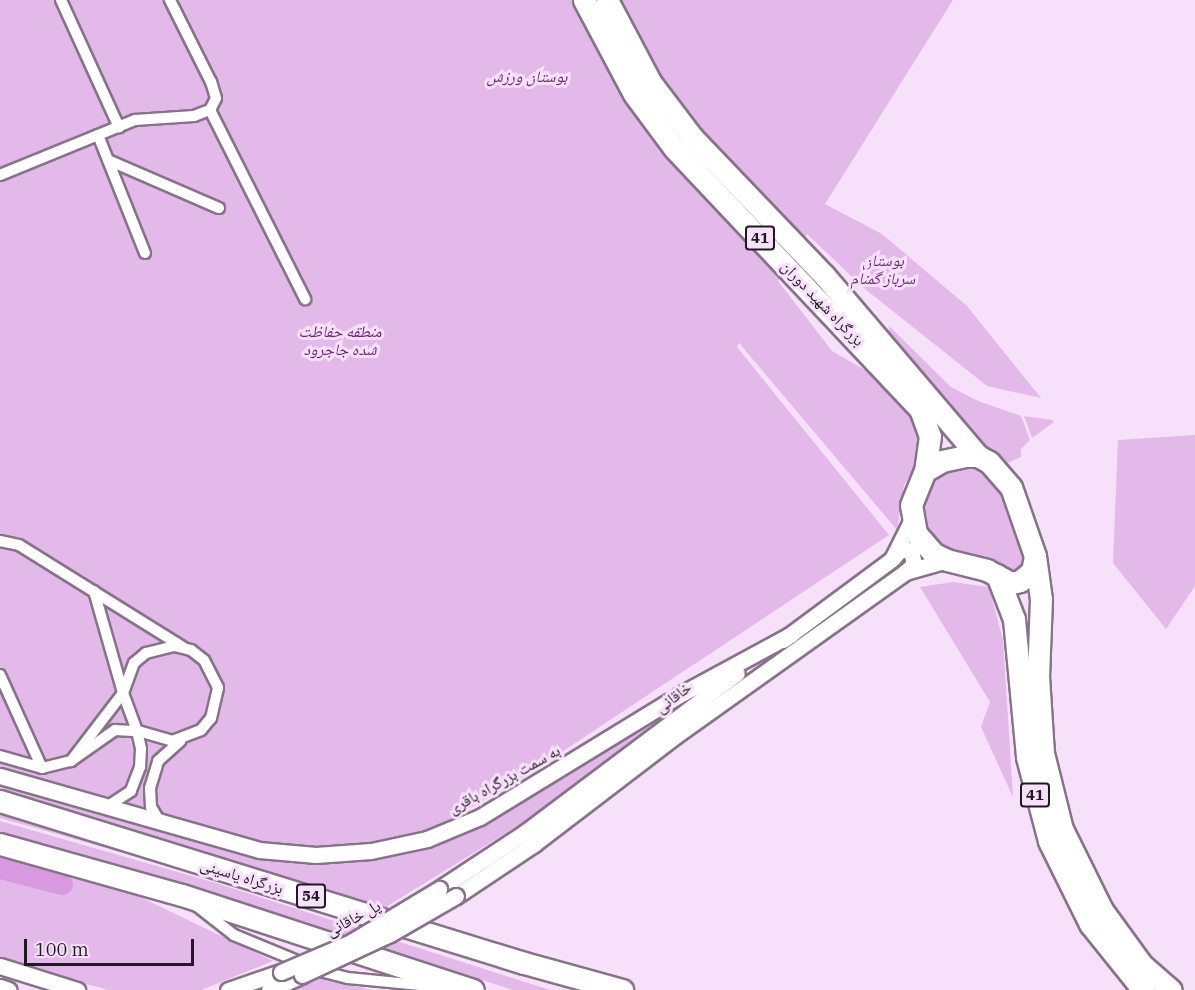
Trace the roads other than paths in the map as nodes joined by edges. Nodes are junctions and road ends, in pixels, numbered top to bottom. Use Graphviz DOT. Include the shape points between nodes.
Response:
graph roads {
  1 [pos="61,0"];
  2 [pos="170,0"];
  3 [pos="584,0"];
  4 [pos="607,0"];
  5 [pos="210,110"];
  6 [pos="119,127"];
  7 [pos="98,135"];
  8 [pos="108,160"];
  9 [pos="0,175"];
  10 [pos="219,208"];
  11 [pos="145,253"];
  12 [pos="305,299"];
  13 [pos="978,456"];
  14 [pos="925,471"];
  15 [pos="912,519"];
  16 [pos="0,542"];
  17 [pos="1035,556"];
  18 [pos="892,559"];
  19 [pos="947,560"];
  20 [pos="904,572"];
  21 [pos="997,575"];
  22 [pos="94,591"];
  23 [pos="790,635"];
  24 [pos="186,649"];
  25 [pos="0,675"];
  26 [pos="123,693"];
  27 [pos="137,731"];
  28 [pos="183,739"];
  29 [pos="0,756"];
  30 [pos="71,762"];
  31 [pos="42,768"];
  32 [pos="0,776"];
  33 [pos="0,801"];
  34 [pos="103,808"];
  35 [pos="162,824"];
  36 [pos="0,844"];
  37 [pos="439,889"];
  38 [pos="182,895"];
  39 [pos="456,896"];
  40 [pos="0,966"];
  41 [pos="0,974"];
  42 [pos="0,987"];
  43 [pos="9,990"];
  44 [pos="51,990"];
  45 [pos="77,990"];
  46 [pos="228,990"];
  47 [pos="269,990"];
  48 [pos="472,990"];
  49 [pos="622,990"];
  50 [pos="1143,990"];
  51 [pos="1171,990"];
  1 -- 6 [label="street"];
  2 -- 5 [label="street" via="211,82 216,98"];
  3 -- 14 [label="highway, بزرگراه شهید دوران / 41" via="634,94 674,148 920,409 930,436"];
  4 -- 13 [label="highway, بزرگراه شهید دوران / 41" via="651,82 692,136 838,290"];
  5 -- 6 [label="street" via="194,116 135,120"];
  5 -- 12 [label="street"];
  6 -- 7 [label="street"];
  7 -- 8 [label="street"];
  7 -- 9 [label="street"];
  8 -- 10 [label="street"];
  8 -- 11 [label="street"];
  13 -- 14 [label="highway" via="955,457"];
  13 -- 17 [label="highway, 41" via="999,471 1011,487"];
  14 -- 15 [label="highway, 41" via="914,491"];
  15 -- 18 [label="main road, خاقانی"];
  15 -- 19 [label="highway" via="924,544"];
  16 -- 22 [label="street" via="19,545"];
  17 -- 21 [label="highway" via="1032,571 1020,582 1011,583"];
  17 -- 51 [label="highway, 41" via="1041,599 1038,676 1043,753 1060,821 1102,910 1142,965"];
  18 -- 20 [label="main road" via="900,550 911,550 914,564"];
  18 -- 23 [label="main road, خاقانی"];
  19 -- 20 [label="main road, خاقانی"];
  19 -- 21 [label="highway"];
  20 -- 39 [label="main road, خاقانی" via="674,737 534,844"];
  21 -- 50 [label="highway, 41" via="1014,619 1027,757 1049,841 1090,924"];
  22 -- 24 [label="street"];
  22 -- 26 [label="street"];
  23 -- 35 [label="main road, به سمت بزرگراه باقری" via="681,694 508,801 427,839 371,851 316,855 260,850"];
  23 -- 37 [label="main road, خاقانی" via="524,833"];
  24 -- 26 [label="street" via="160,647 146,653 126,677"];
  24 -- 28 [label="street" via="204,660 218,688 211,718 201,730"];
  25 -- 31 [label="street"];
  26 -- 27 [label="street"];
  26 -- 30 [label="street"];
  27 -- 28 [label="street" via="158,739"];
  27 -- 30 [label="street" via="108,733"];
  27 -- 34 [label="street" via="141,757 137,777 124,798"];
  28 -- 35 [label="street" via="167,748 158,761 150,788 151,807"];
  29 -- 31 [label="street"];
  30 -- 31 [label="street"];
  32 -- 34 [label="main road, به سمت بزرگراه باقری"];
  33 -- 49 [label="highway, بزرگراه یاسینی / 54"];
  34 -- 35 [label="main road, به سمت بزرگراه باقری"];
  36 -- 38 [label="highway, 54"];
  37 -- 46 [label="main road, پل خاقانی, bridge" via="351,942"];
  38 -- 48 [label="highway, 54"];
  38 -- 48 [label="street" via="234,935 324,972 348,978"];
  39 -- 47 [label="main road, پل خاقانی, bridge" via="390,934"];
  40 -- 45 [label="main road"];
  41 -- 44 [label="main road"];
  42 -- 43 [label="main road"];
}
